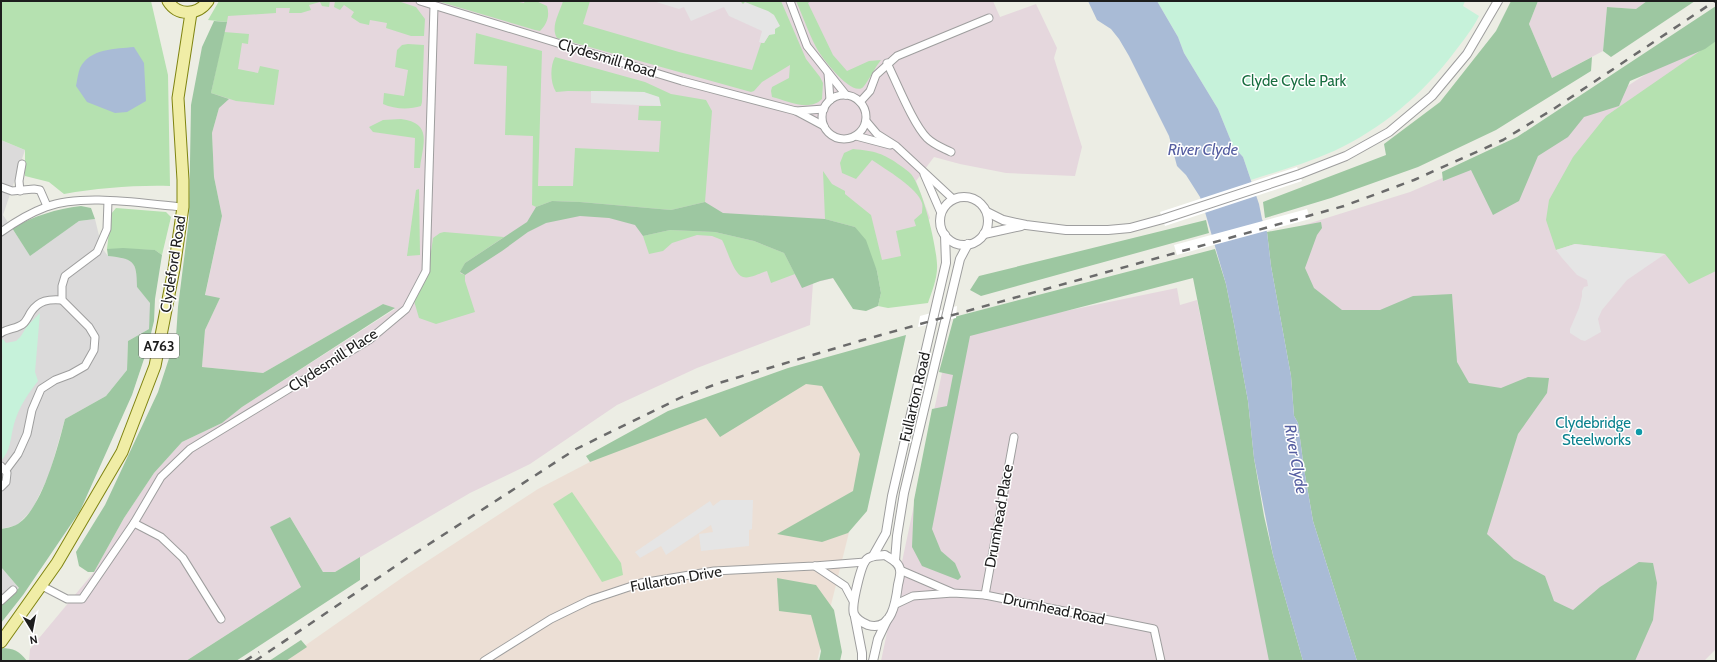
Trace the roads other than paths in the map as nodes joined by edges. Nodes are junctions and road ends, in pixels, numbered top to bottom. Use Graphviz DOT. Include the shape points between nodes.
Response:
graph roads {
  1 [pos="168,1"];
  2 [pos="208,1"];
  3 [pos="420,1"];
  4 [pos="790,1"];
  5 [pos="1498,1"];
  6 [pos="434,6"];
  7 [pos="191,13"];
  8 [pos="989,18"];
  9 [pos="887,63"];
  10 [pos="828,73"];
  11 [pos="846,95"];
  12 [pos="830,100"];
  13 [pos="860,102"];
  14 [pos="824,109"];
  15 [pos="796,111"];
  16 [pos="866,121"];
  17 [pos="824,126"];
  18 [pos="856,136"];
  19 [pos="896,146"];
  20 [pos="951,152"];
  21 [pos="22,164"];
  22 [pos="922,170"];
  23 [pos="1,187"];
  24 [pos="20,191"];
  25 [pos="953,199"];
  26 [pos="108,201"];
  27 [pos="47,206"];
  28 [pos="182,207"];
  29 [pos="987,212"];
  30 [pos="941,213"];
  31 [pos="1026,225"];
  32 [pos="1,232"];
  33 [pos="984,234"];
  34 [pos="945,235"];
  35 [pos="968,244"];
  36 [pos="62,300"];
  37 [pos="1,333"];
  38 [pos="1014,437"];
  39 [pos="3,468"];
  40 [pos="1,487"];
  41 [pos="134,523"];
  42 [pos="873,556"];
  43 [pos="895,561"];
  44 [pos="865,562"];
  45 [pos="814,566"];
  46 [pos="900,570"];
  47 [pos="42,586"];
  48 [pos="13,590"];
  49 [pos="953,592"];
  50 [pos="985,594"];
  51 [pos="1,601"];
  52 [pos="853,601"];
  53 [pos="896,604"];
  54 [pos="854,614"];
  55 [pos="221,619"];
  56 [pos="887,620"];
  57 [pos="1,642"];
  58 [pos="484,661"];
  59 [pos="862,661"];
  60 [pos="872,661"];
  61 [pos="1161,661"];
  1 -- 7 [label="main road" via="176,10"];
  2 -- 7 [label="main road" via="198,11"];
  3 -- 6 [label="street, Clydesmill Road"];
  4 -- 10 [label="street" via="807,46"];
  5 -- 31 [label="street" via="1467,54 1432,96 1390,132 1346,156 1300,174 1130,228 1066,230"];
  6 -- 15 [label="street, Clydesmill Road" via="674,78"];
  6 -- 41 [label="street, Clydesmill Place" via="426,271 406,309 369,340 190,449 161,477"];
  7 -- 28 [label="main road, Clydeford Road / A763" via="178,98"];
  8 -- 9 [label="street" via="897,56"];
  9 -- 13 [label="street" via="876,75 870,92"];
  9 -- 20 [label="street" via="926,138"];
  10 -- 11 [label="street"];
  10 -- 12 [label="street"];
  11 -- 12 [label="street"];
  11 -- 13 [label="street"];
  12 -- 14 [label="street"];
  13 -- 16 [label="street" via="864,107"];
  14 -- 15 [label="street, Clydesmill Road"];
  14 -- 17 [label="street"];
  15 -- 17 [label="street, Clydesmill Road"];
  16 -- 18 [label="street"];
  16 -- 19 [label="street" via="877,134"];
  17 -- 18 [label="street" via="836,138 850,139"];
  18 -- 19 [label="street"];
  19 -- 22 [label="street"];
  21 -- 24 [label="street"];
  22 -- 25 [label="street"];
  22 -- 30 [label="street"];
  23 -- 24 [label="street"];
  24 -- 27 [label="street" via="40,190"];
  25 -- 29 [label="street" via="975,199"];
  25 -- 30 [label="street"];
  26 -- 27 [label="street" via="75,201"];
  26 -- 28 [label="street"];
  26 -- 36 [label="street" via="107,229 97,252 66,276 62,286"];
  27 -- 32 [label="street" via="14,222"];
  28 -- 47 [label="main road, Clydeford Road / A763" via="174,269 155,366 122,452"];
  29 -- 31 [label="street" via="1002,220"];
  29 -- 33 [label="street"];
  30 -- 34 [label="street" via="940,221"];
  31 -- 33 [label="street"];
  33 -- 35 [label="street" via="980,239"];
  34 -- 35 [label="street" via="955,243"];
  34 -- 42 [label="street, Fullarton Road" via="946,264 892,496 886,533"];
  35 -- 43 [label="street, Fullarton Road" via="960,259 904,493"];
  36 -- 37 [label="street" via="41,302 24,323"];
  36 -- 39 [label="street" via="89,327 95,338 94,350 85,366 41,389 18,454"];
  38 -- 50 [label="street, Drumhead Place"];
  39 -- 40 [label="street" via="7,473 6,482"];
  41 -- 47 [label="street, Clydesmill Place" via="82,599 67,598"];
  41 -- 55 [label="street" via="161,537 183,558"];
  42 -- 43 [label="street" via="885,555"];
  42 -- 44 [label="street"];
  43 -- 46 [label="street"];
  44 -- 45 [label="street, Fullarton Drive"];
  44 -- 52 [label="street"];
  45 -- 52 [label="street" via="845,586"];
  45 -- 58 [label="street, Fullarton Drive" via="714,571 641,582 590,600 551,618"];
  46 -- 49 [label="street"];
  46 -- 53 [label="street"];
  47 -- 57 [label="main road, Clydeford Road / A763"];
  48 -- 51 [label="street"];
  49 -- 50 [label="street, Drumhead Road"];
  49 -- 53 [label="street" via="913,596"];
  50 -- 61 [label="street, Drumhead Road" via="1154,629"];
  52 -- 54 [label="street"];
  53 -- 56 [label="street"];
  54 -- 56 [label="street" via="860,621 869,625 878,626"];
  54 -- 59 [label="street"];
  56 -- 60 [label="street"];
}
